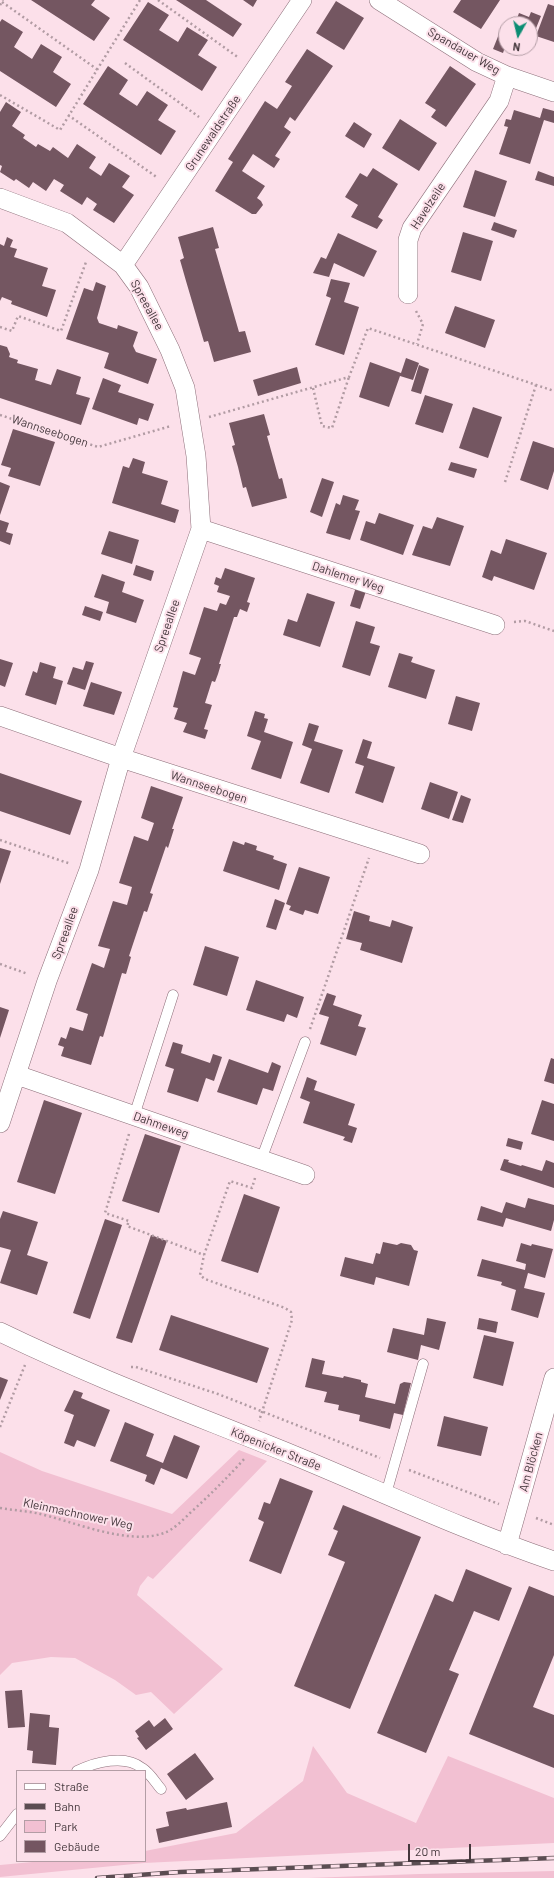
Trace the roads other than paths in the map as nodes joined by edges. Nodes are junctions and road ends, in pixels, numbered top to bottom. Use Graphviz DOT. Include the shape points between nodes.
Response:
graph roads {
  1 [pos="302,0"];
  2 [pos="379,0"];
  3 [pos="507,76"];
  4 [pos="554,92"];
  5 [pos="0,198"];
  6 [pos="123,266"];
  7 [pos="408,294"];
  8 [pos="201,529"];
  9 [pos="495,625"];
  10 [pos="0,716"];
  11 [pos="121,758"];
  12 [pos="420,854"];
  13 [pos="173,996"];
  14 [pos="305,1042"];
  15 [pos="16,1075"];
  16 [pos="134,1116"];
  17 [pos="0,1123"];
  18 [pos="262,1160"];
  19 [pos="305,1175"];
  20 [pos="0,1332"];
  21 [pos="422,1364"];
  22 [pos="554,1378"];
  23 [pos="386,1494"];
  24 [pos="507,1545"];
  25 [pos="554,1561"];
  26 [pos="80,1770"];
  27 [pos="145,1770"];
  28 [pos="146,1771"];
  29 [pos="162,1788"];
  30 [pos="16,1815"];
  31 [pos="0,1836"];
  1 -- 6 [label="street, Grunewaldstraße"];
  2 -- 3 [label="street, Spandauer Weg" via="477,62"];
  3 -- 4 [label="street, Spandauer Weg"];
  3 -- 7 [label="street, Havelzeile" via="499,101 412,228 408,240"];
  5 -- 6 [label="street, Spreeallee" via="67,223"];
  6 -- 8 [label="street, Spreeallee" via="139,287 170,350 185,388 199,487"];
  8 -- 9 [label="street, Dahlemer Weg"];
  8 -- 11 [label="street, Spreeallee"];
  10 -- 11 [label="street, Wannseebogen"];
  11 -- 12 [label="street, Wannseebogen"];
  11 -- 15 [label="street, Spreeallee" via="89,870 47,981"];
  13 -- 16 [label="lane"];
  14 -- 18 [label="lane"];
  15 -- 16 [label="street, Dahmeweg"];
  15 -- 17 [label="street, Spreeallee"];
  16 -- 18 [label="street, Dahmeweg"];
  18 -- 19 [label="street, Dahmeweg"];
  20 -- 23 [label="street, Köpenicker Straße"];
  21 -- 23 [label="lane"];
  22 -- 24 [label="street, Am Blöcken"];
  23 -- 24 [label="street, Köpenicker Straße"];
  24 -- 25 [label="street, Köpenicker Straße"];
  26 -- 27 [label="lane" via="100,1763 123,1761 133,1762"];
  28 -- 29 [label="lane"];
  30 -- 31 [label="lane"];
}
